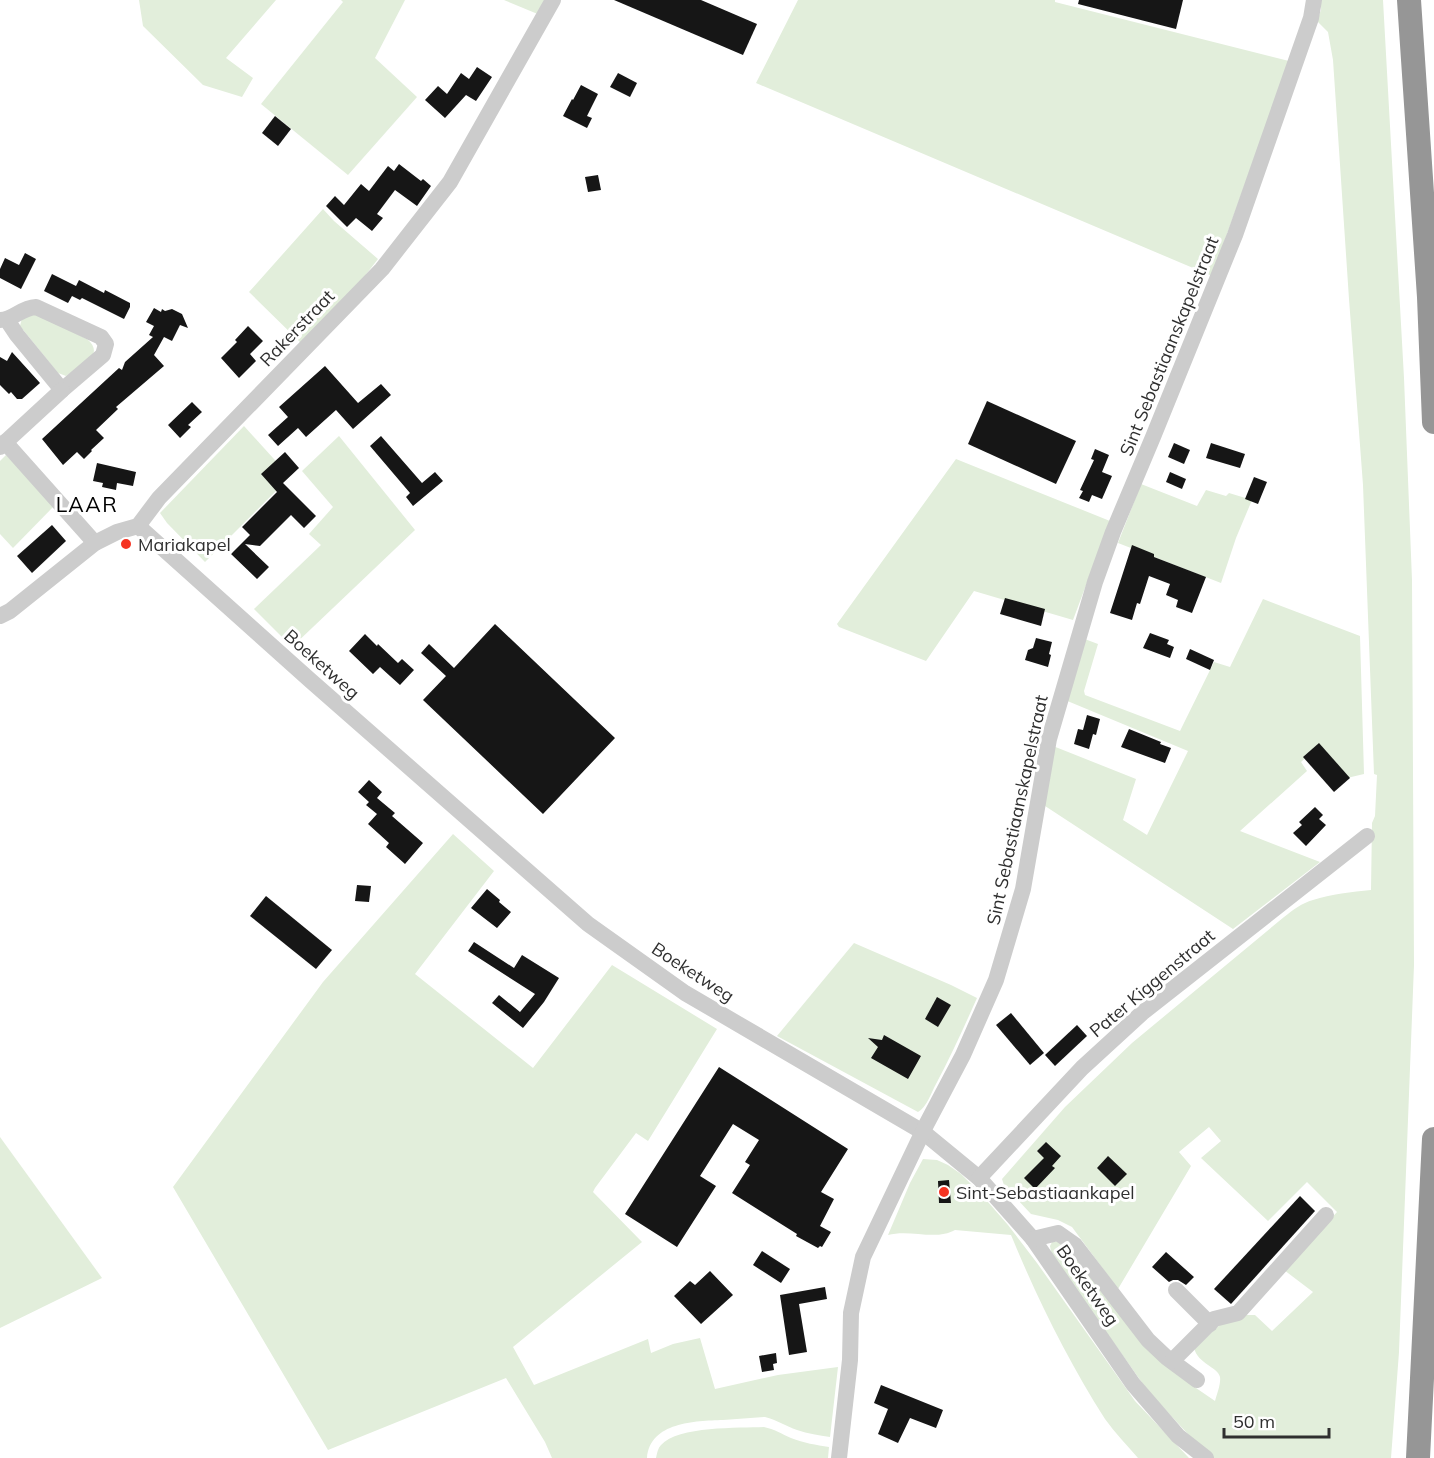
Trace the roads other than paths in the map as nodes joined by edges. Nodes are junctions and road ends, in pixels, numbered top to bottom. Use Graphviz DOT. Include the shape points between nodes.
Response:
graph roads {
  1 [pos="553,0"];
  2 [pos="1314,0"];
  3 [pos="1409,0"];
  4 [pos="4,320"];
  5 [pos="62,390"];
  6 [pos="1434,422"];
  7 [pos="3,444"];
  8 [pos="138,526"];
  9 [pos="95,543"];
  10 [pos="0,616"];
  11 [pos="1367,836"];
  12 [pos="922,1132"];
  13 [pos="1434,1139"];
  14 [pos="979,1178"];
  15 [pos="1326,1215"];
  16 [pos="1033,1239"];
  17 [pos="1176,1290"];
  18 [pos="1210,1324"];
  19 [pos="1172,1361"];
  20 [pos="1197,1380"];
  21 [pos="839,1458"];
  22 [pos="1206,1458"];
  23 [pos="1418,1458"];
  1 -- 8 [label="street, Rakerstraat" via="450,182 382,269 159,498"];
  2 -- 12 [label="street, Sint Sebastiaanskapelstraat" via="1235,235 1095,582 1049,738 1023,889 996,980 963,1055"];
  3 -- 6 [label="highway"];
  4 -- 5 [label="street"];
  4 -- 5 [label="street" via="36,307 101,337 106,344 103,355"];
  5 -- 7 [label="street"];
  7 -- 9 [label="street"];
  8 -- 9 [label="street"];
  8 -- 12 [label="street, Boeketweg" via="588,924 685,993"];
  9 -- 10 [label="street"];
  11 -- 14 [label="street, Pater Kiggenstraat" via="1142,1013 1082,1068"];
  12 -- 14 [label="street, Boeketweg"];
  12 -- 21 [label="street, Sint Sebastiaanskapelstraat" via="863,1257 851,1313"];
  13 -- 23 [label="highway"];
  14 -- 16 [label="street, Boeketweg"];
  15 -- 18 [label="street" via="1238,1313 1214,1319"];
  16 -- 19 [label="street" via="1058,1233 1075,1245 1148,1340"];
  16 -- 22 [label="street, Boeketweg" via="1133,1384 1178,1436"];
  17 -- 18 [label="street"];
  18 -- 19 [label="street"];
  19 -- 20 [label="street"];
}
